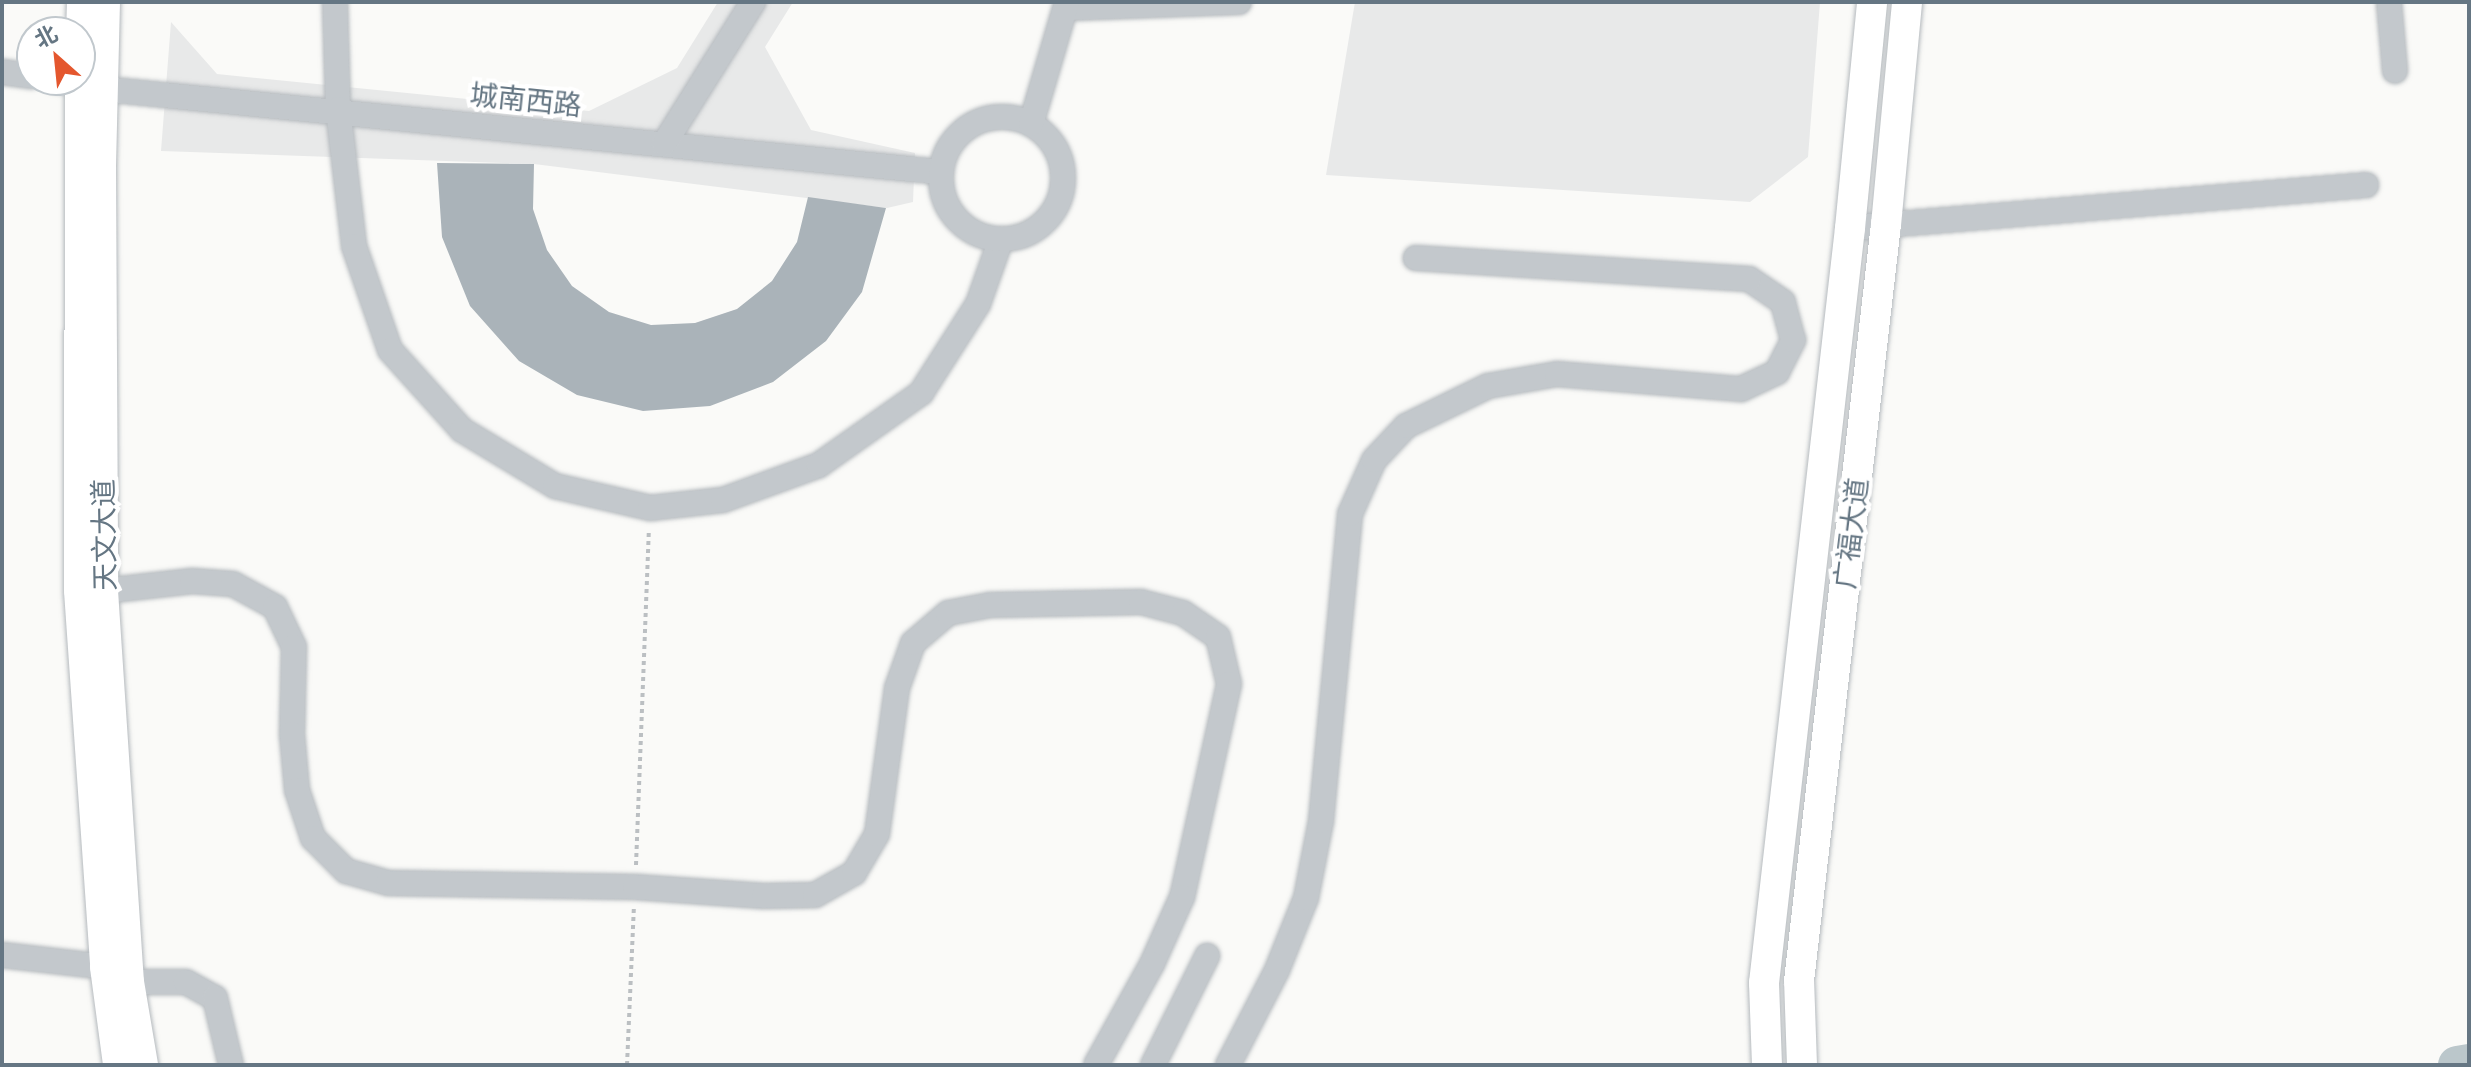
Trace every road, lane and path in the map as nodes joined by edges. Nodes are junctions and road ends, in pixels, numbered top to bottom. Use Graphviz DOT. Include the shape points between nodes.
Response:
graph roads {
  1 [pos="105,2"];
  2 [pos="335,2"];
  3 [pos="753,2"];
  4 [pos="1239,2"];
  5 [pos="1872,2"];
  6 [pos="1907,2"];
  7 [pos="2389,2"];
  8 [pos="1067,5"];
  9 [pos="96,29"];
  10 [pos="2395,71"];
  11 [pos="96,83"];
  12 [pos="79,96"];
  13 [pos="80,96"];
  14 [pos="338,109"];
  15 [pos="1031,124"];
  16 [pos="664,144"];
  17 [pos="941,172"];
  18 [pos="2366,185"];
  19 [pos="1886,225"];
  20 [pos="1850,228"];
  21 [pos="1001,239"];
  22 [pos="1416,258"];
  23 [pos="650,508"];
  24 [pos="103,591"];
  25 [pos="635,887"];
  26 [pos="2,955"];
  27 [pos="1207,956"];
  28 [pos="117,974"];
  29 [pos="118,1065"];
  30 [pos="143,1065"];
  31 [pos="231,1065"];
  32 [pos="627,1065"];
  33 [pos="1096,1065"];
  34 [pos="1153,1065"];
  35 [pos="1228,1065"];
  36 [pos="1767,1065"];
  37 [pos="1802,1065"];
  1 -- 9 [label="main road, 天文大道"];
  2 -- 14 [label="street"];
  3 -- 16 [label="street"];
  4 -- 8 [label="street"];
  5 -- 20 [label="main road, 广福大道"];
  6 -- 19 [label="main road, 广福大道"];
  7 -- 10 [label="street"];
  8 -- 15 [label="street"];
  11 -- 14 [label="street, 城南西路"];
  12 -- 28 [label="main road, 天文大道" via="79,591"];
  13 -- 24 [label="main road, 天文大道"];
  14 -- 16 [label="street, 城南西路"];
  14 -- 23 [label="street" via="354,246 390,350 462,430 555,486"];
  15 -- 17 [label="street" via="993,118 974,124 947,152"];
  15 -- 21 [label="street" via="1058,153 1062,193 1040,227"];
  16 -- 17 [label="street, 城南西路"];
  17 -- 21 [label="street" via="949,210 981,236"];
  18 -- 19 [label="street"];
  19 -- 20 [label="street"];
  19 -- 37 [label="main road, 广福大道" via="1799,981"];
  20 -- 36 [label="main road, 广福大道" via="1764,983"];
  21 -- 23 [label="street" via="978,304 921,393 819,465 723,500"];
  22 -- 35 [label="street" via="1749,279 1783,302 1793,340 1777,372 1741,389 1557,374 1488,386 1406,426 1374,460 1350,514 1321,821 1306,898 1277,970"];
  23 -- 25 [label="path"];
  24 -- 25 [label="street" via="192,581 233,584 275,607 294,647 297,790 313,838 346,871 388,883"];
  24 -- 28 [label="main road, 天文大道"];
  25 -- 32 [label="path"];
  25 -- 33 [label="street" via="815,895 854,873 877,834 897,688 913,643 948,613 990,605 1141,602 1183,613 1218,637 1229,684 1182,897"];
  26 -- 28 [label="street"];
  27 -- 34 [label="street"];
  28 -- 29 [label="main road, 天文大道"];
  28 -- 30 [label="main road, 天文大道"];
  28 -- 31 [label="street" via="186,982 215,998"];
}
